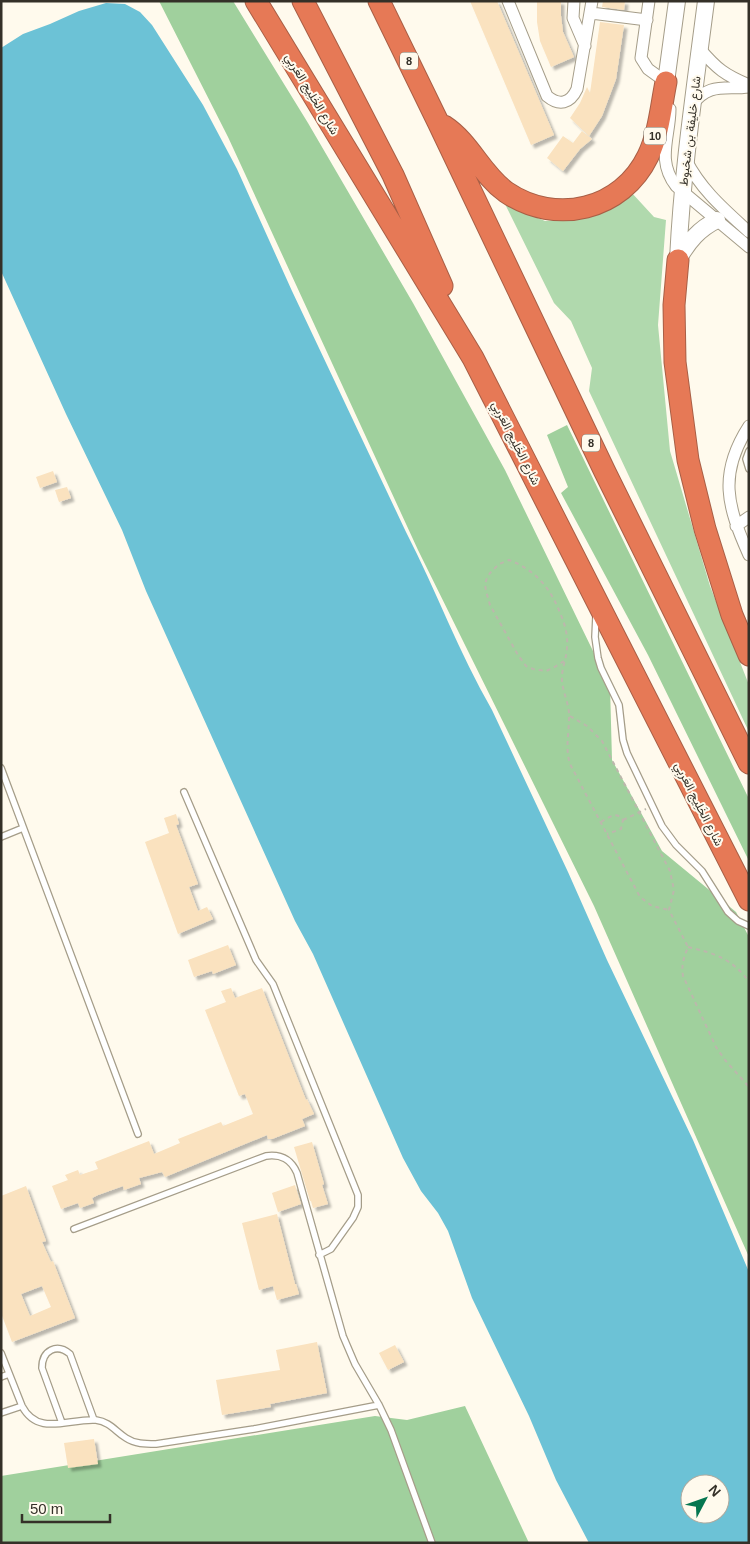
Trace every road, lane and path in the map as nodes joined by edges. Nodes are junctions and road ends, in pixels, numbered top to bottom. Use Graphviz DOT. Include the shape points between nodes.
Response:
graph roads {
  1 [pos="251,1"];
  2 [pos="303,1"];
  3 [pos="379,1"];
  4 [pos="508,1"];
  5 [pos="574,1"];
  6 [pos="649,1"];
  7 [pos="677,1"];
  8 [pos="706,1"];
  9 [pos="592,7"];
  10 [pos="261,10"];
  11 [pos="647,20"];
  12 [pos="585,46"];
  13 [pos="700,49"];
  14 [pos="666,82"];
  15 [pos="749,86"];
  16 [pos="691,106"];
  17 [pos="438,122"];
  18 [pos="686,159"];
  19 [pos="683,192"];
  20 [pos="717,220"];
  21 [pos="749,232"];
  22 [pos="749,247"];
  23 [pos="678,260"];
  24 [pos="472,358"];
  25 [pos="749,426"];
  26 [pos="749,451"];
  27 [pos="742,466"];
  28 [pos="749,517"];
  29 [pos="736,526"];
  30 [pos="749,555"];
  31 [pos="598,606"];
  32 [pos="749,655"];
  33 [pos="564,661"];
  34 [pos="570,716"];
  35 [pos="749,763"];
  36 [pos="1,768"];
  37 [pos="184,792"];
  38 [pos="652,806"];
  39 [pos="640,812"];
  40 [pos="623,820"];
  41 [pos="601,822"];
  42 [pos="23,828"];
  43 [pos="608,834"];
  44 [pos="1,837"];
  45 [pos="749,900"];
  46 [pos="669,910"];
  47 [pos="749,926"];
  48 [pos="688,947"];
  49 [pos="749,982"];
  50 [pos="749,1087"];
  51 [pos="138,1134"];
  52 [pos="74,1229"];
  53 [pos="320,1255"];
  54 [pos="1,1353"];
  55 [pos="9,1374"];
  56 [pos="1,1377"];
  57 [pos="379,1405"];
  58 [pos="22,1406"];
  59 [pos="1,1413"];
  60 [pos="94,1420"];
  61 [pos="62,1423"];
  62 [pos="432,1543"];
  1 -- 10 [label="main road"];
  2 -- 24 [label="highway" via="393,174"];
  3 -- 17 [label="highway, 8"];
  4 -- 12 [label="street" via="543,89 553,101 560,103 574,96"];
  5 -- 12 [label="street" via="573,18"];
  6 -- 11 [label="street"];
  7 -- 14 [label="main road, 10"];
  8 -- 13 [label="main road, شارع خليفة بن شخبوط"];
  9 -- 11 [label="street"];
  9 -- 12 [label="street"];
  10 -- 24 [label="highway, شارع الخَلِيج العَربِي"];
  11 -- 14 [label="street" via="642,62"];
  13 -- 15 [label="street" via="716,67"];
  13 -- 16 [label="main road, شارع خليفة بن شخبوط"];
  14 -- 17 [label="highway, 10" via="653,145 643,166 629,184 609,198 580,208 550,209 516,198 496,183 452,131"];
  14 -- 19 [label="street" via="670,119 665,161 670,178"];
  15 -- 16 [label="street" via="710,90"];
  16 -- 18 [label="main road, شارع خليفة بن شخبوط"];
  17 -- 35 [label="highway, 8" via="605,472"];
  18 -- 19 [label="main road, شارع خليفة بن شخبوط"];
  18 -- 21 [label="street" via="710,195"];
  19 -- 20 [label="street"];
  19 -- 23 [label="main road, شارع خليفة بن شخبوط"];
  20 -- 22 [label="street"];
  20 -- 23 [label="main road" via="696,234"];
  23 -- 32 [label="highway" via="674,305 675,362 688,460 705,529 732,615"];
  24 -- 31 [label="highway, شارع الخَلِيج العَربِي"];
  25 -- 27 [label="street" via="736,449"];
  26 -- 27 [label="lane"];
  27 -- 29 [label="street" via="729,489"];
  28 -- 29 [label="street"];
  29 -- 30 [label="street"];
  31 -- 38 [label="lane" via="594,626 598,658 619,705 627,753"];
  31 -- 45 [label="highway, شارع الخَلِيج العَربِي"];
  33 -- 33 [label="path" via="566,627 552,593 538,576 519,564 509,560 499,564 490,572 485,584 487,598 521,661 533,669 546,671"];
  33 -- 34 [label="path" via="562,681"];
  34 -- 39 [label="path" via="587,726 602,741"];
  34 -- 41 [label="path" via="567,742 570,764"];
  36 -- 42 [label="lane"];
  37 -- 53 [label="lane" via="256,960 273,984 358,1195 358,1207 352,1218 330,1249"];
  38 -- 39 [label="path"];
  38 -- 47 [label="lane" via="666,833 702,871 728,912"];
  39 -- 40 [label="path"];
  39 -- 46 [label="path" via="674,881"];
  40 -- 41 [label="path" via="614,815"];
  40 -- 43 [label="path" via="622,829"];
  41 -- 43 [label="path"];
  42 -- 44 [label="lane"];
  42 -- 51 [label="lane"];
  43 -- 46 [label="path" via="640,897 652,906"];
  46 -- 48 [label="path"];
  48 -- 49 [label="path" via="719,956"];
  48 -- 50 [label="path" via="682,960 683,976 716,1047"];
  52 -- 53 [label="lane" via="266,1156 279,1156 290,1162 297,1173"];
  53 -- 57 [label="lane" via="346,1343"];
  54 -- 55 [label="lane"];
  55 -- 56 [label="lane"];
  55 -- 58 [label="lane"];
  57 -- 60 [label="lane" via="156,1444 142,1444 126,1438 112,1426"];
  57 -- 62 [label="lane"];
  58 -- 59 [label="lane"];
  58 -- 61 [label="lane" via="25,1414 39,1423"];
  60 -- 61 [label="lane"];
  60 -- 61 [label="lane" via="70,1354 60,1348 44,1356 42,1368"];
}
